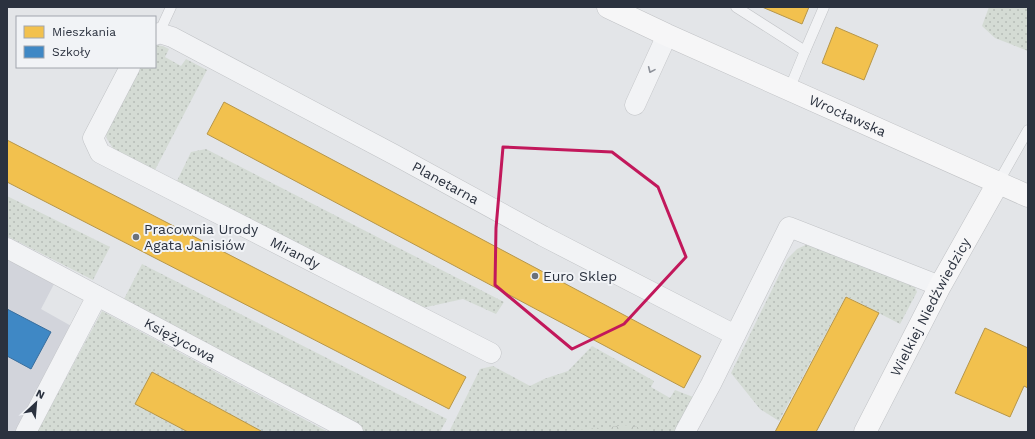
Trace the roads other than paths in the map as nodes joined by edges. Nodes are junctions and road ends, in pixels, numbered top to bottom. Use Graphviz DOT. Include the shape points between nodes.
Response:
graph roads {
  1 [pos="171,7"];
  2 [pos="590,7"];
  3 [pos="608,7"];
  4 [pos="736,7"];
  5 [pos="824,7"];
  6 [pos="157,34"];
  7 [pos="666,35"];
  8 [pos="805,51"];
  9 [pos="129,68"];
  10 [pos="789,90"];
  11 [pos="635,105"];
  12 [pos="1028,130"];
  13 [pos="998,183"];
  14 [pos="1028,196"];
  15 [pos="7,248"];
  16 [pos="940,286"];
  17 [pos="97,296"];
  18 [pos="735,335"];
  19 [pos="492,353"];
  20 [pos="26,432"];
  21 [pos="353,432"];
  22 [pos="685,432"];
  23 [pos="865,432"];
  1 -- 6 [label="lane"];
  2 -- 7 [label="main road, Wrocławska"];
  3 -- 7 [label="main road, Wrocławska"];
  4 -- 8 [label="lane"];
  5 -- 8 [label="lane"];
  6 -- 18 [label="street, Planetarna" via="172,37 209,56 543,236"];
  7 -- 10 [label="main road, Wrocławska"];
  7 -- 11 [label="street, one-way"];
  8 -- 10 [label="lane"];
  9 -- 19 [label="street, Mirandy" via="93,138 100,153"];
  10 -- 13 [label="main road, Wrocławska"];
  12 -- 13 [label="lane"];
  13 -- 14 [label="main road, Wrocławska"];
  13 -- 16 [label="main road, Wielkiej Niedźwiedzicy"];
  15 -- 17 [label="street, Księżycowa"];
  16 -- 18 [label="street" via="789,227"];
  16 -- 23 [label="main road, Wielkiej Niedźwiedzicy"];
  17 -- 20 [label="street"];
  17 -- 21 [label="street, Księżycowa"];
  18 -- 22 [label="street"];
}
